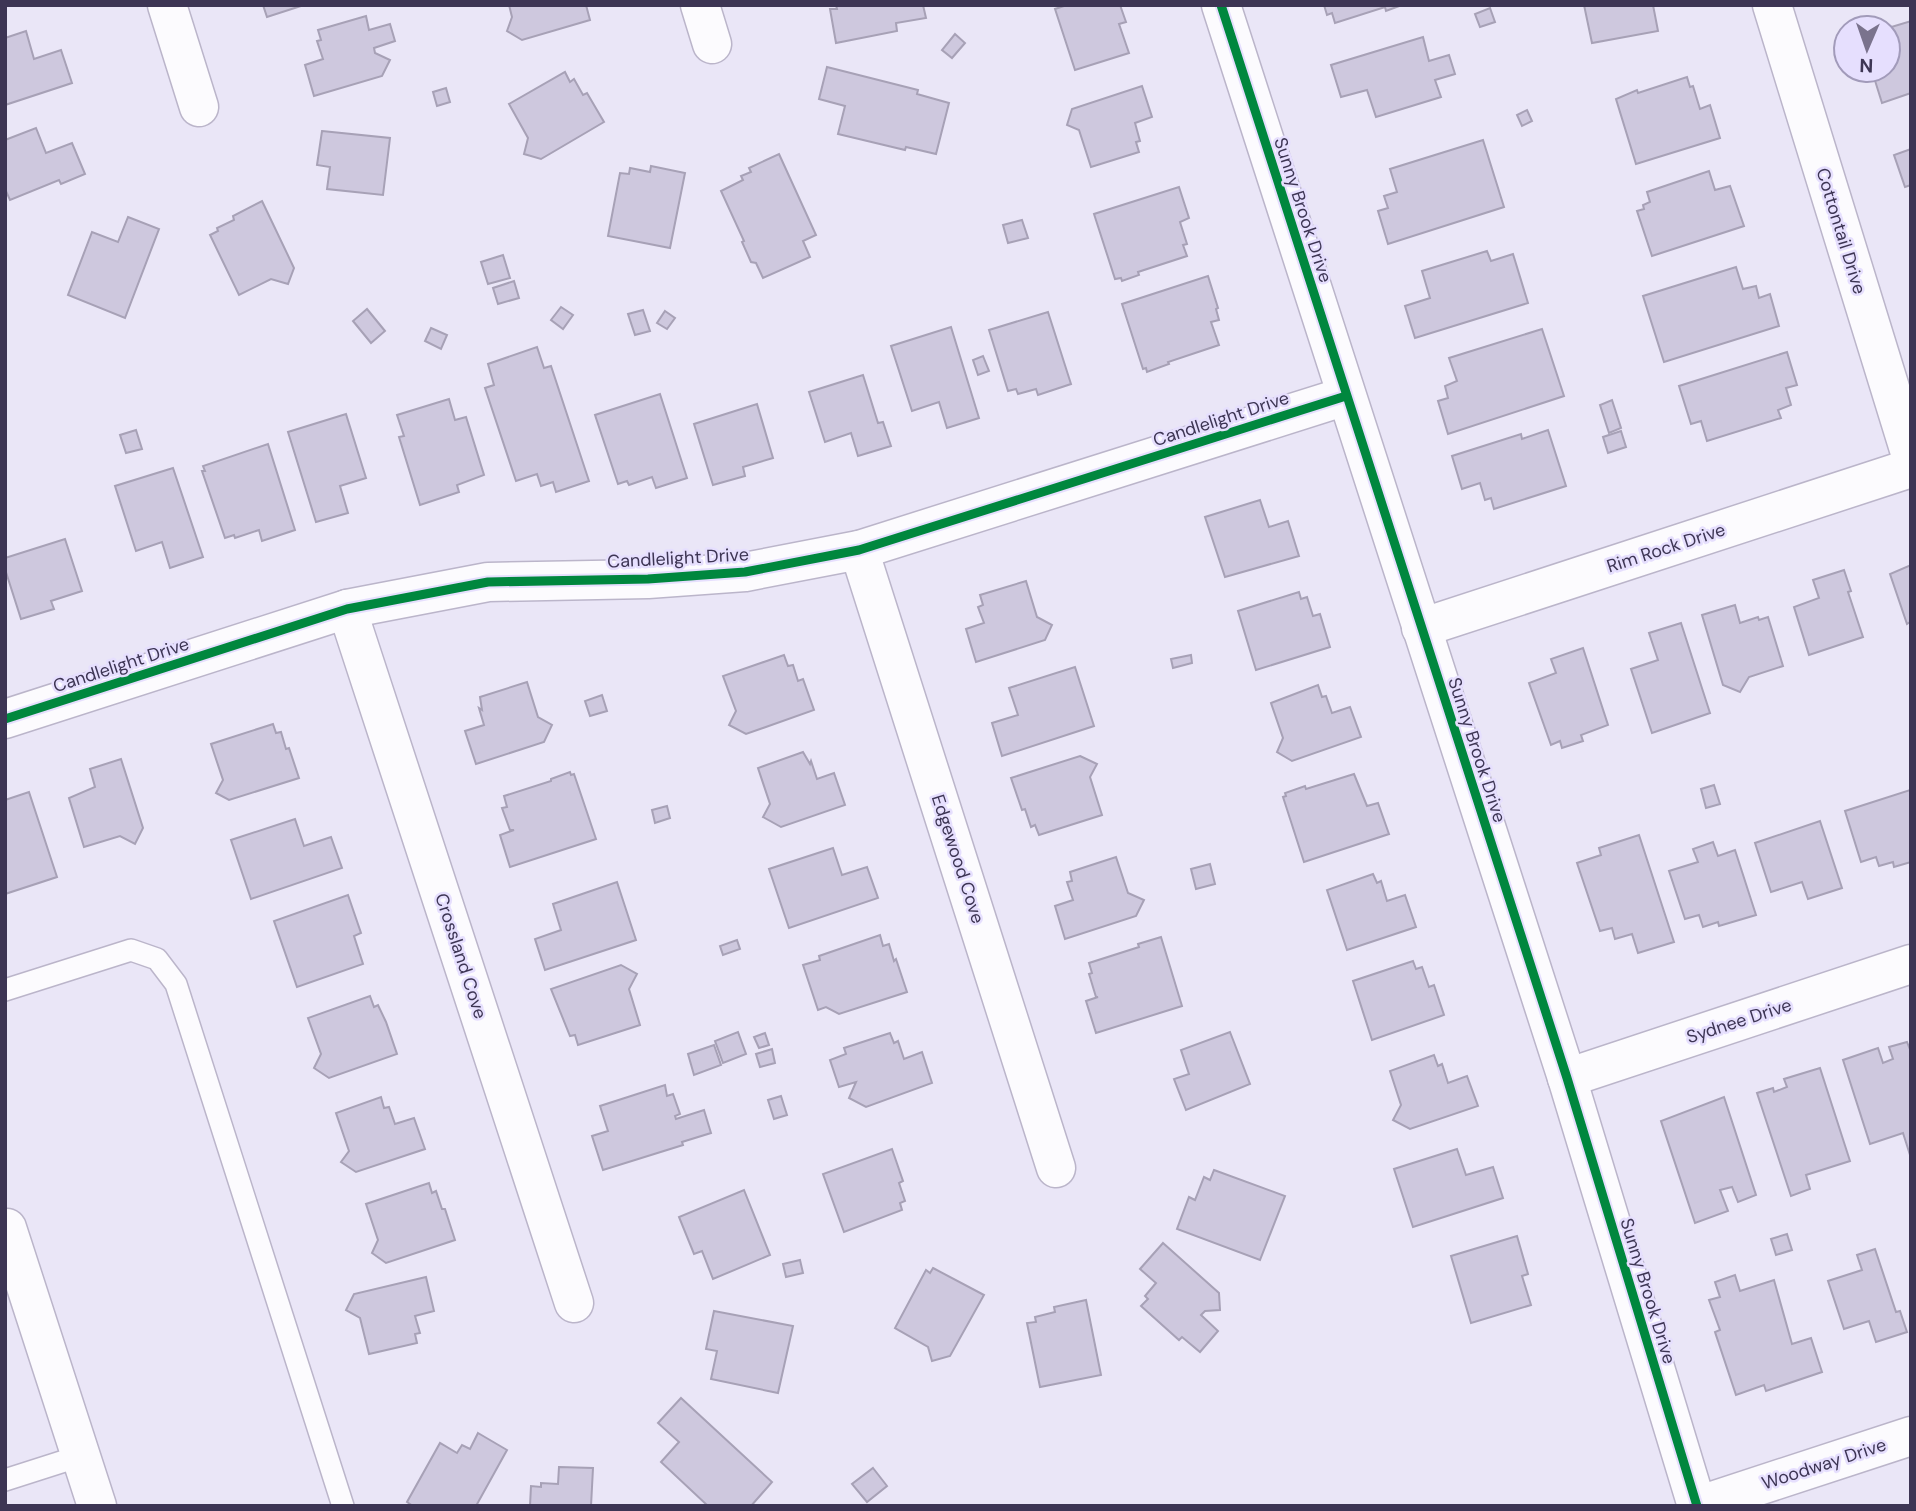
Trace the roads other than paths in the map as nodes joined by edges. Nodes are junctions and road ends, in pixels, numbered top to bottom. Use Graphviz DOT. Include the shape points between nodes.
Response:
graph roads {
  1 [pos="167,5"];
  2 [pos="700,5"];
  3 [pos="1221,5"];
  4 [pos="1772,5"];
  5 [pos="712,44"];
  6 [pos="199,107"];
  7 [pos="1346,396"];
  8 [pos="1911,456"];
  9 [pos="1911,468"];
  10 [pos="859,550"];
  11 [pos="346,609"];
  12 [pos="1422,628"];
  13 [pos="5,719"];
  14 [pos="1911,964"];
  15 [pos="5,990"];
  16 [pos="1567,1078"];
  17 [pos="1056,1168"];
  18 [pos="6,1229"];
  19 [pos="574,1303"];
  20 [pos="1911,1436"];
  21 [pos="80,1456"];
  22 [pos="5,1480"];
  23 [pos="97,1506"];
  24 [pos="343,1506"];
  25 [pos="1697,1506"];
  1 -- 6 [label="street"];
  2 -- 5 [label="street"];
  3 -- 7 [label="street, Sunny Brook Drive"];
  4 -- 8 [label="street, Cottontail Drive"];
  7 -- 10 [label="street, Candlelight Drive"];
  7 -- 12 [label="street, Sunny Brook Drive"];
  9 -- 12 [label="street, Rim Rock Drive"];
  10 -- 11 [label="street, Candlelight Drive" via="744,572 488,582"];
  10 -- 17 [label="street, Edgewood Cove"];
  11 -- 13 [label="street, Candlelight Drive"];
  11 -- 19 [label="street, Crossland Cove"];
  12 -- 16 [label="street, Sunny Brook Drive"];
  14 -- 16 [label="street, Sydnee Drive"];
  15 -- 24 [label="lane" via="131,950 157,959 176,984"];
  16 -- 25 [label="street, Sunny Brook Drive"];
  18 -- 21 [label="street"];
  20 -- 25 [label="street, Woodway Drive"];
  21 -- 22 [label="lane"];
  21 -- 23 [label="street"];
}
